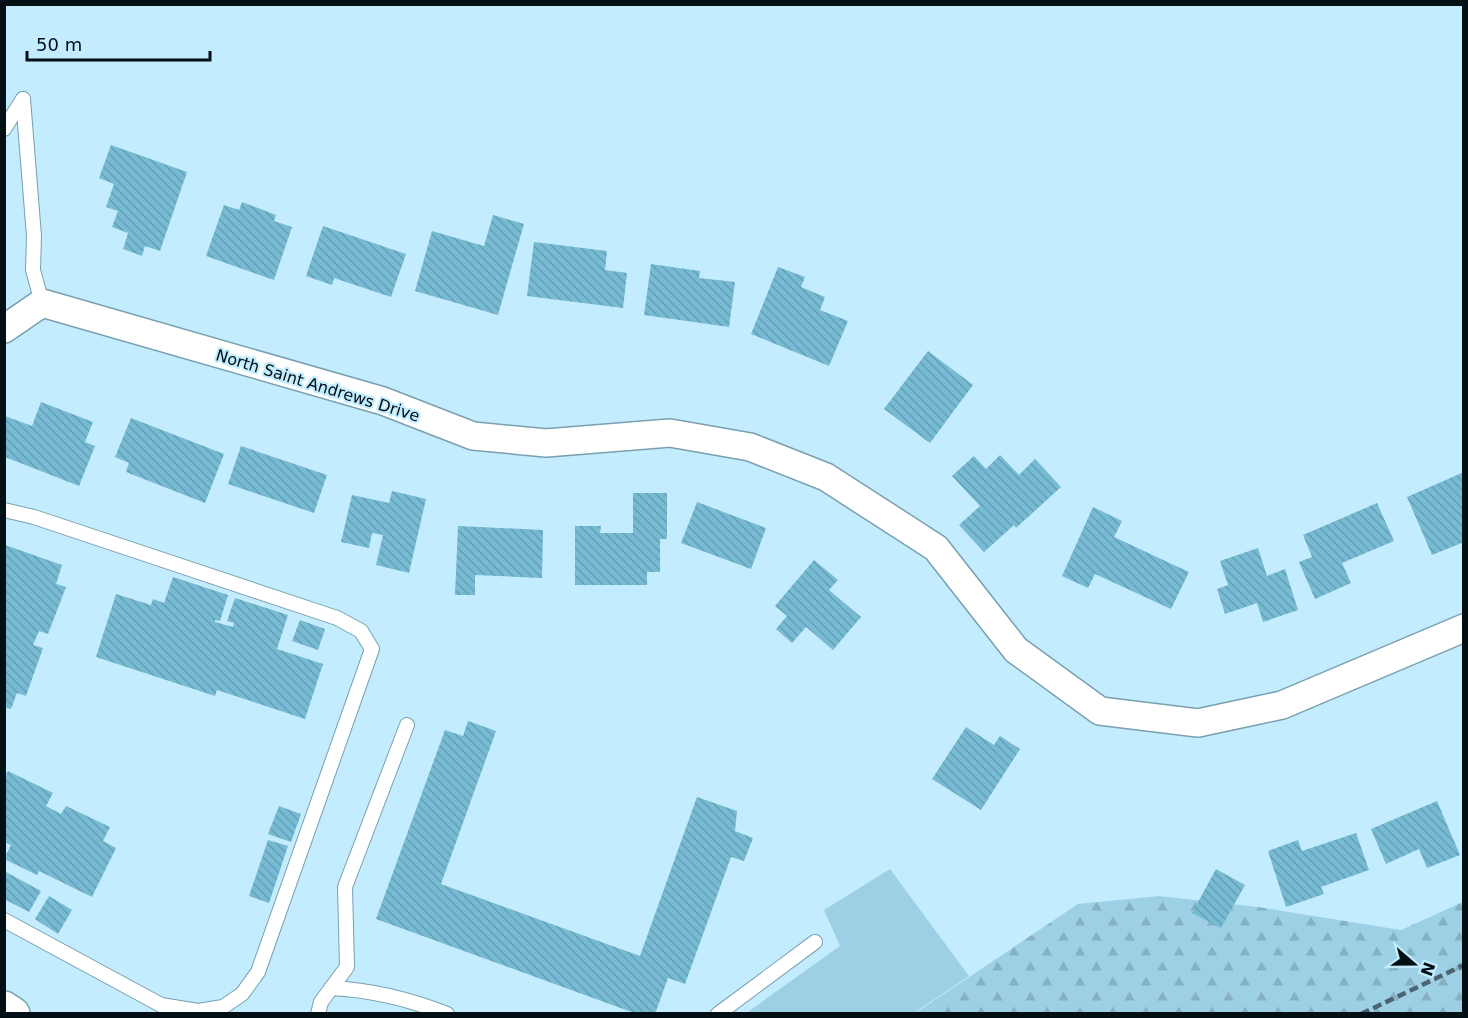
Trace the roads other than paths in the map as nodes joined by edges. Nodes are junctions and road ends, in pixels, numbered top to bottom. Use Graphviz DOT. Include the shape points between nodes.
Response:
graph roads {
  1 [pos="4,129"];
  2 [pos="42,303"];
  3 [pos="4,330"];
  4 [pos="4,510"];
  5 [pos="1464,628"];
  6 [pos="407,725"];
  7 [pos="4,920"];
  8 [pos="814,942"];
  9 [pos="331,988"];
  10 [pos="4,1008"];
  11 [pos="13,1014"];
  12 [pos="318,1014"];
  13 [pos="447,1014"];
  14 [pos="718,1014"];
  1 -- 2 [label="lane" via="23,99 33,270"];
  2 -- 3 [label="street"];
  2 -- 5 [label="street, North Saint Andrews Drive" via="383,401 473,436 546,443 670,433 750,447 826,477 936,548 1016,650 1100,711 1198,723 1282,705"];
  4 -- 7 [label="lane" via="337,618 361,631 372,649 258,972 242,994 223,1007 198,1011 161,1005"];
  6 -- 9 [label="lane" via="345,887 347,967"];
  8 -- 14 [label="lane"];
  9 -- 12 [label="lane"];
  9 -- 13 [label="lane" via="384,994"];
  10 -- 11 [label="main road"];
}
